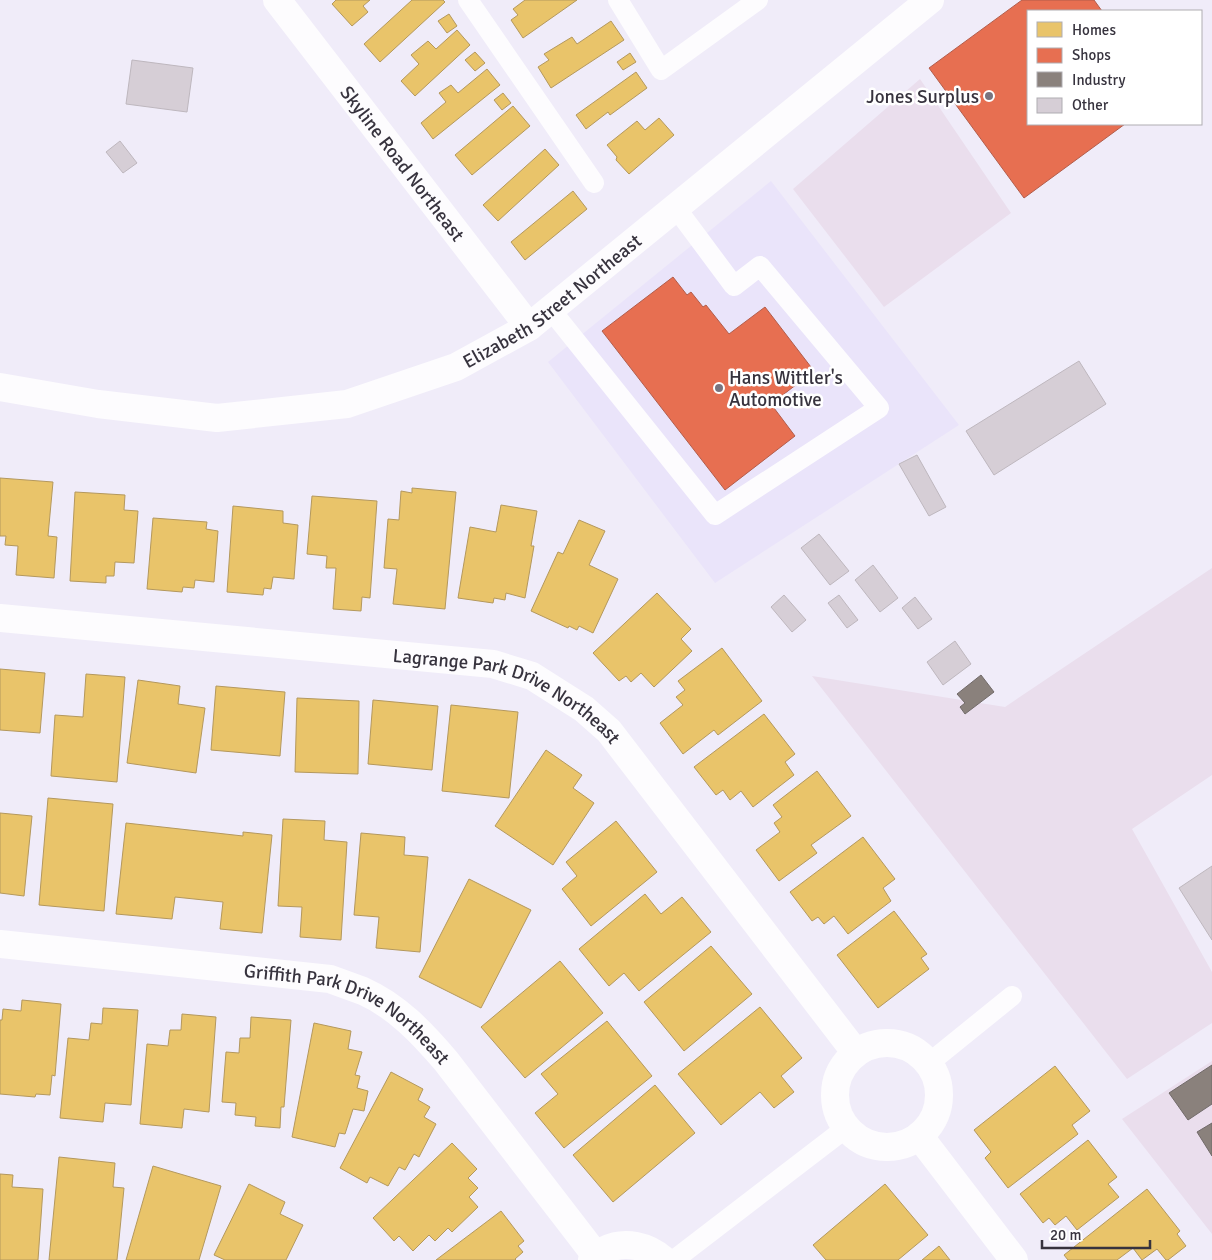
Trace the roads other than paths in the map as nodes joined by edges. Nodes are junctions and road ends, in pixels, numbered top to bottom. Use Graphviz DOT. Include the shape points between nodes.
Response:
graph roads {
  1 [pos="277,0"];
  2 [pos="468,0"];
  3 [pos="618,0"];
  4 [pos="758,0"];
  5 [pos="920,3"];
  6 [pos="594,183"];
  7 [pos="676,208"];
  8 [pos="551,310"];
  9 [pos="529,327"];
  10 [pos="0,387"];
  11 [pos="0,618"];
  12 [pos="0,944"];
  13 [pos="1012,996"];
  14 [pos="856,1053"];
  15 [pos="928,1064"];
  16 [pos="846,1128"];
  17 [pos="920,1137"];
  18 [pos="595,1258"];
  19 [pos="664,1260"];
  20 [pos="674,1260"];
  21 [pos="1014,1260"];
  1 -- 9 [label="street, Skyline Road Northeast"];
  2 -- 6 [label="lane"];
  3 -- 4 [label="lane" via="661,70"];
  5 -- 7 [label="street, Elizabeth Street Northeast"];
  7 -- 8 [label="street, Elizabeth Street Northeast"];
  7 -- 8 [label="lane" via="734,286 760,266 879,408 714,515"];
  8 -- 9 [label="street, Elizabeth Street Northeast"];
  9 -- 10 [label="street, Elizabeth Street Northeast" via="456,367 347,404 217,418 98,404"];
  11 -- 14 [label="street, Lagrange Park Drive Northeast" via="494,664 532,676 584,709 609,731"];
  12 -- 18 [label="street, Griffith Park Drive Northeast" via="330,979 365,992 396,1011 446,1061"];
  13 -- 15 [label="lane"];
  14 -- 15 [label="street" via="871,1045 889,1043 907,1046 923,1056"];
  14 -- 16 [label="street" via="844,1066 837,1081 838,1113"];
  15 -- 17 [label="street" via="939,1088 939,1106 932,1123"];
  16 -- 17 [label="street" via="873,1146 890,1148 906,1145"];
  16 -- 20 [label="lane"];
  17 -- 21 [label="street"];
  18 -- 19 [label="street, Griffith Park Drive Northeast" via="622,1245 640,1246 656,1252"];
}
